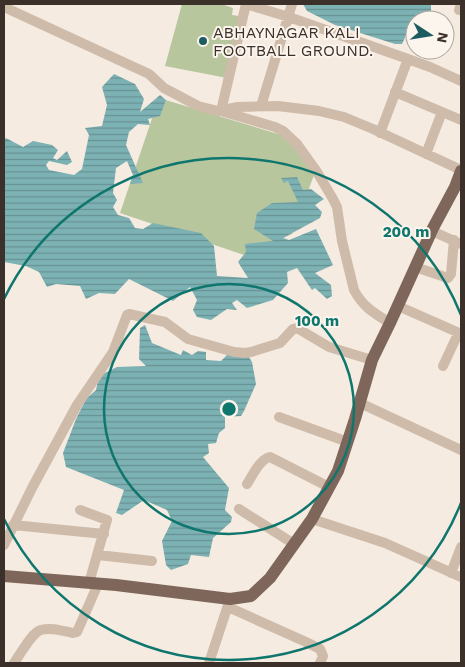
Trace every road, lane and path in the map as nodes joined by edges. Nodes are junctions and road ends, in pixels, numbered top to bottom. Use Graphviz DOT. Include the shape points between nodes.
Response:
graph roads {
  1 [pos="246,4"];
  2 [pos="292,4"];
  3 [pos="4,7"];
  4 [pos="289,17"];
  5 [pos="405,58"];
  6 [pos="408,60"];
  7 [pos="411,60"];
  8 [pos="461,81"];
  9 [pos="395,92"];
  10 [pos="261,106"];
  11 [pos="219,111"];
  12 [pos="442,112"];
  13 [pos="461,120"];
  14 [pos="380,133"];
  15 [pos="426,154"];
  16 [pos="461,170"];
  17 [pos="459,184"];
  18 [pos="432,231"];
  19 [pos="457,242"];
  20 [pos="415,267"];
  21 [pos="398,306"];
  22 [pos="390,323"];
  23 [pos="372,360"];
  24 [pos="443,366"];
  25 [pos="360,403"];
  26 [pos="279,417"];
  27 [pos="348,442"];
  28 [pos="460,446"];
  29 [pos="247,484"];
  30 [pos="329,487"];
  31 [pos="239,509"];
  32 [pos="80,510"];
  33 [pos="312,519"];
  34 [pos="13,525"];
  35 [pos="104,534"];
  36 [pos="294,544"];
  37 [pos="4,545"];
  38 [pos="461,547"];
  39 [pos="98,555"];
  40 [pos="152,561"];
  41 [pos="451,573"];
  42 [pos="4,576"];
  43 [pos="461,577"];
  44 [pos="94,584"];
  45 [pos="229,603"];
  46 [pos="14,663"];
  47 [pos="209,663"];
  48 [pos="320,663"];
  1 -- 4 [label="street"];
  1 -- 11 [label="street"];
  2 -- 4 [label="street"];
  3 -- 11 [label="street" via="149,74 164,88 198,106"];
  4 -- 5 [label="street"];
  4 -- 10 [label="street"];
  6 -- 9 [label="street"];
  7 -- 8 [label="street"];
  9 -- 12 [label="street"];
  9 -- 14 [label="street"];
  10 -- 11 [label="street"];
  10 -- 14 [label="street" via="319,111 344,117"];
  11 -- 22 [label="street" via="275,127 297,144 337,207 354,290 368,309"];
  12 -- 13 [label="street"];
  12 -- 15 [label="street"];
  14 -- 15 [label="street"];
  15 -- 16 [label="street"];
  16 -- 17 [label="main road"];
  17 -- 18 [label="main road"];
  18 -- 19 [label="street"];
  18 -- 20 [label="main road"];
  19 -- 20 [label="street" via="448,278"];
  20 -- 21 [label="main road"];
  21 -- 22 [label="main road"];
  21 -- 24 [label="street" via="457,332"];
  22 -- 23 [label="main road"];
  23 -- 25 [label="main road"];
  23 -- 34 [label="street" via="329,347 297,328 280,343 251,352 234,352 188,339 163,321 129,314 113,352 77,405"];
  25 -- 27 [label="main road"];
  25 -- 28 [label="street"];
  26 -- 27 [label="street"];
  27 -- 30 [label="main road"];
  29 -- 30 [label="street" via="262,462 270,457"];
  30 -- 33 [label="main road"];
  31 -- 36 [label="street"];
  32 -- 35 [label="street" via="107,519"];
  33 -- 36 [label="main road"];
  33 -- 41 [label="street" via="385,543"];
  34 -- 35 [label="street"];
  34 -- 37 [label="street"];
  35 -- 39 [label="street"];
  36 -- 45 [label="main road" via="270,578 251,596"];
  38 -- 41 [label="street"];
  39 -- 40 [label="street"];
  39 -- 44 [label="street"];
  41 -- 43 [label="street"];
  42 -- 44 [label="main road"];
  44 -- 45 [label="main road"];
  44 -- 46 [label="street" via="77,632 40,630"];
  45 -- 47 [label="street"];
  45 -- 48 [label="street" via="320,649 323,656"];
}
